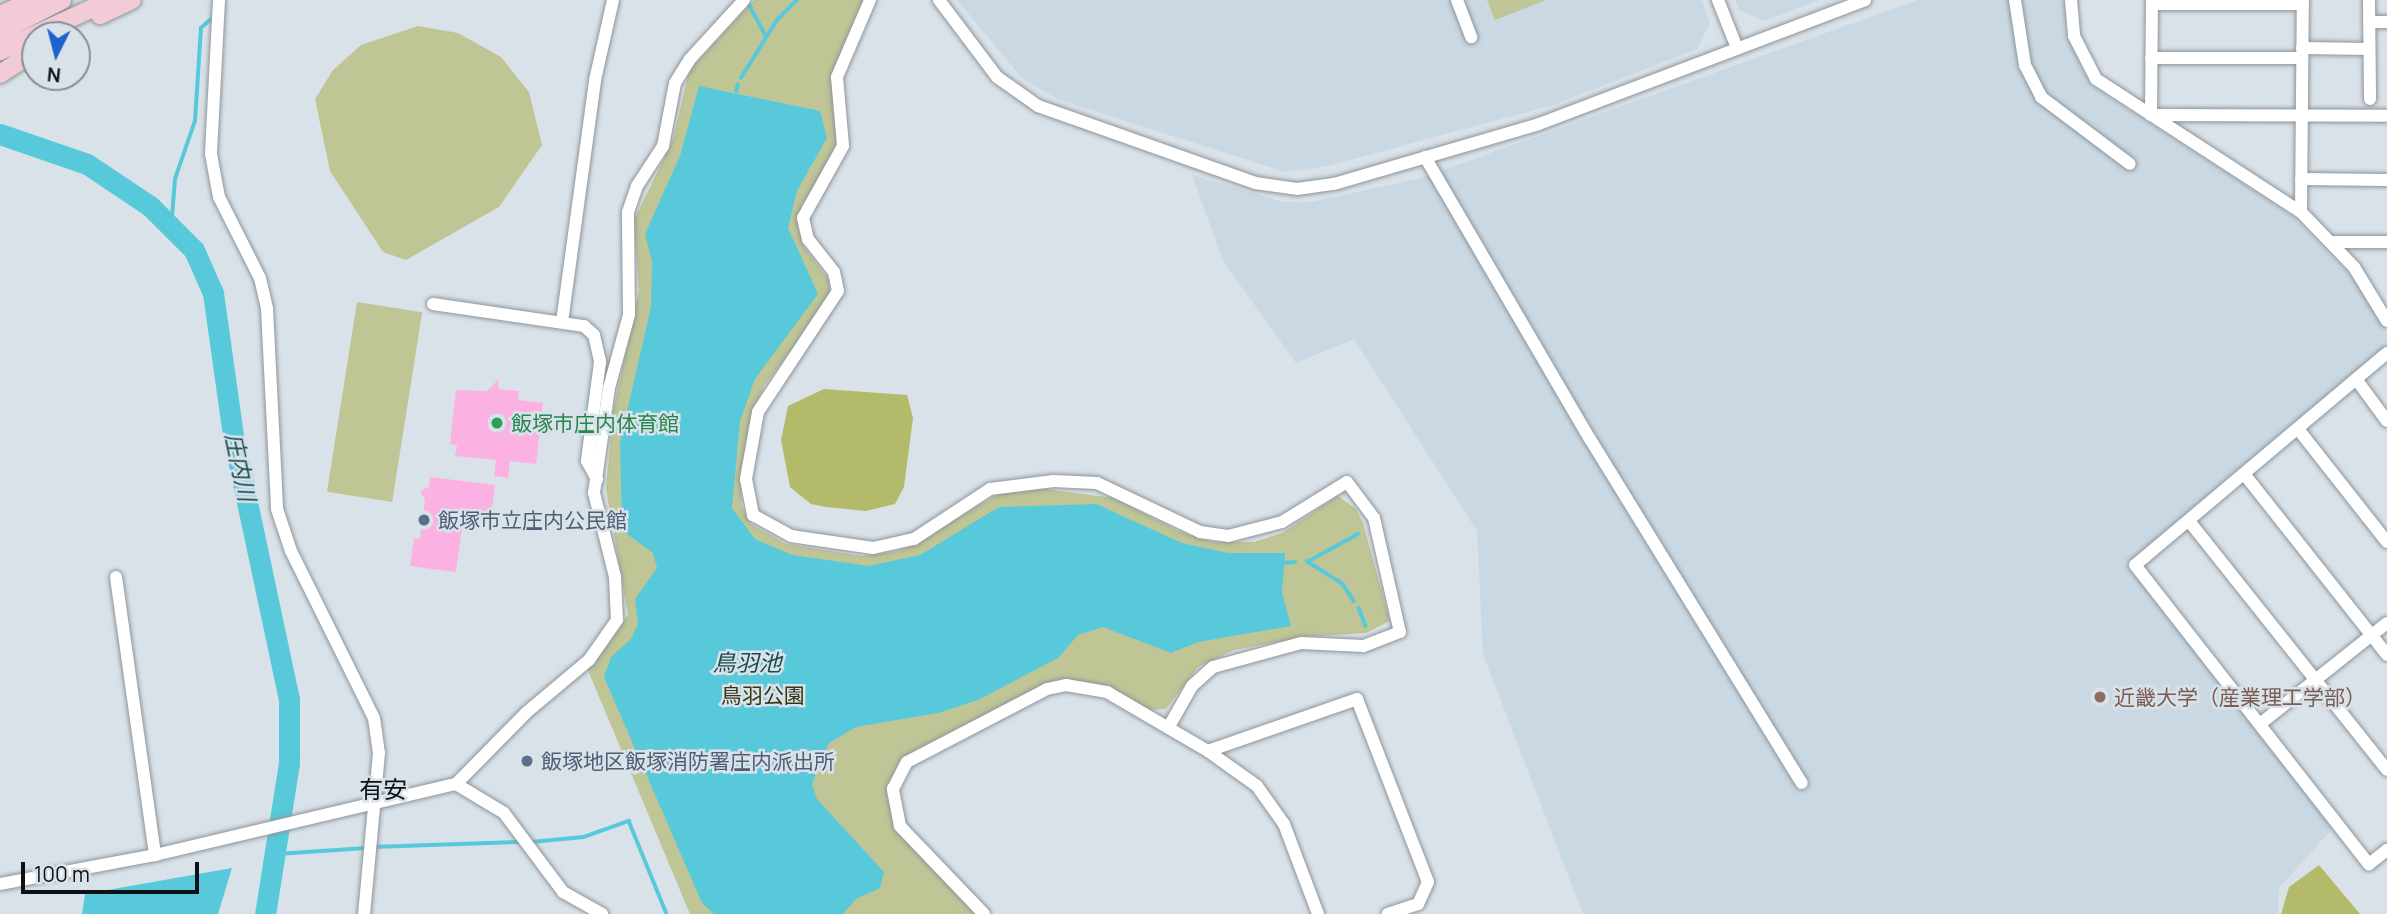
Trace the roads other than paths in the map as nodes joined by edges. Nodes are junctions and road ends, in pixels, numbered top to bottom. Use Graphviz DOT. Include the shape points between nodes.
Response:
graph roads {
  1 [pos="34,0"];
  2 [pos="62,0"];
  3 [pos="110,0"];
  4 [pos="132,0"];
  5 [pos="219,0"];
  6 [pos="614,0"];
  7 [pos="870,0"];
  8 [pos="939,0"];
  9 [pos="1457,0"];
  10 [pos="1718,0"];
  11 [pos="1865,0"];
  12 [pos="2015,0"];
  13 [pos="2071,0"];
  14 [pos="2369,0"];
  15 [pos="741,1"];
  16 [pos="2152,2"];
  17 [pos="2303,2"];
  18 [pos="0,15"];
  19 [pos="87,21"];
  20 [pos="2369,22"];
  21 [pos="2387,22"];
  22 [pos="0,32"];
  23 [pos="1471,37"];
  24 [pos="1737,48"];
  25 [pos="2369,49"];
  26 [pos="0,51"];
  27 [pos="2302,53"];
  28 [pos="2151,58"];
  29 [pos="21,60"];
  30 [pos="0,74"];
  31 [pos="2370,99"];
  32 [pos="2151,115"];
  33 [pos="2302,116"];
  34 [pos="2387,116"];
  35 [pos="1425,157"];
  36 [pos="2130,164"];
  37 [pos="2301,179"];
  38 [pos="2387,180"];
  39 [pos="2301,212"];
  40 [pos="2332,242"];
  41 [pos="2387,242"];
  42 [pos="433,304"];
  43 [pos="2382,306"];
  44 [pos="2387,321"];
  45 [pos="562,322"];
  46 [pos="2387,353"];
  47 [pos="2356,379"];
  48 [pos="2387,421"];
  49 [pos="2298,429"];
  50 [pos="2245,475"];
  51 [pos="597,479"];
  52 [pos="2189,521"];
  53 [pos="2387,542"];
  54 [pos="116,577"];
  55 [pos="2387,623"];
  56 [pos="2372,635"];
  57 [pos="2387,655"];
  58 [pos="2315,680"];
  59 [pos="2260,724"];
  60 [pos="1168,728"];
  61 [pos="1208,751"];
  62 [pos="2387,770"];
  63 [pos="1802,783"];
  64 [pos="456,784"];
  65 [pos="374,805"];
  66 [pos="2387,850"];
  67 [pos="155,855"];
  68 [pos="0,884"];
  69 [pos="364,914"];
  70 [pos="602,914"];
  71 [pos="984,914"];
  72 [pos="1318,914"];
  73 [pos="1388,914"];
  1 -- 18 [label="highway"];
  2 -- 22 [label="highway"];
  3 -- 26 [label="highway"];
  4 -- 19 [label="highway"];
  5 -- 65 [label="street" via="211,154 219,197 260,278 267,309 277,509 291,551 374,718"];
  6 -- 45 [label="street" via="595,80"];
  7 -- 60 [label="street" via="837,78 843,146 803,218 808,239 834,272 838,291 758,412 746,479 752,515 791,536 873,548 914,539 990,489 1053,481 1097,483 1200,532 1228,536 1282,522 1347,482 1374,518 1400,632 1363,646 1319,641 1266,649 1213,667 1192,687"];
  8 -- 35 [label="street" via="997,77 1038,106 1255,183 1297,189 1334,184"];
  9 -- 23 [label="street"];
  10 -- 24 [label="street"];
  11 -- 24 [label="street"];
  12 -- 36 [label="street" via="2025,65 2041,97"];
  13 -- 32 [label="street" via="2074,36 2088,69"];
  14 -- 20 [label="street"];
  15 -- 51 [label="street" via="675,83 663,146 637,186 628,212 629,315 609,388"];
  16 -- 17 [label="street"];
  16 -- 28 [label="street"];
  17 -- 27 [label="street"];
  20 -- 21 [label="street"];
  20 -- 25 [label="street"];
  24 -- 35 [label="street" via="1576,112"];
  25 -- 27 [label="street"];
  25 -- 31 [label="street"];
  27 -- 28 [label="street"];
  27 -- 33 [label="street"];
  28 -- 32 [label="street"];
  29 -- 30 [label="highway"];
  32 -- 33 [label="street"];
  32 -- 39 [label="street"];
  33 -- 34 [label="street"];
  33 -- 37 [label="street"];
  35 -- 63 [label="street" via="1590,439"];
  37 -- 38 [label="street"];
  37 -- 39 [label="street"];
  39 -- 40 [label="street"];
  40 -- 41 [label="street"];
  40 -- 43 [label="street"];
  42 -- 45 [label="street"];
  43 -- 44 [label="street"];
  45 -- 51 [label="street" via="584,326 600,347 587,461"];
  46 -- 47 [label="street"];
  47 -- 48 [label="street"];
  47 -- 49 [label="street"];
  49 -- 50 [label="street"];
  49 -- 53 [label="street"];
  50 -- 52 [label="street"];
  50 -- 56 [label="street"];
  51 -- 64 [label="street" via="596,505 615,577 617,620 581,668 527,712"];
  52 -- 58 [label="street"];
  52 -- 59 [label="street" via="2135,565"];
  54 -- 67 [label="street"];
  55 -- 56 [label="street"];
  56 -- 57 [label="street"];
  56 -- 58 [label="street"];
  58 -- 59 [label="street"];
  58 -- 62 [label="street"];
  59 -- 66 [label="street" via="2369,864"];
  60 -- 61 [label="street"];
  60 -- 71 [label="street" via="1107,692 1066,684 1047,689 907,762 893,789 900,827"];
  61 -- 72 [label="street" via="1257,786 1284,824"];
  61 -- 73 [label="street" via="1357,699 1428,882 1418,904"];
  64 -- 65 [label="street"];
  64 -- 70 [label="street" via="504,813 563,892"];
  65 -- 67 [label="street"];
  65 -- 69 [label="street"];
  67 -- 68 [label="street"];
}
